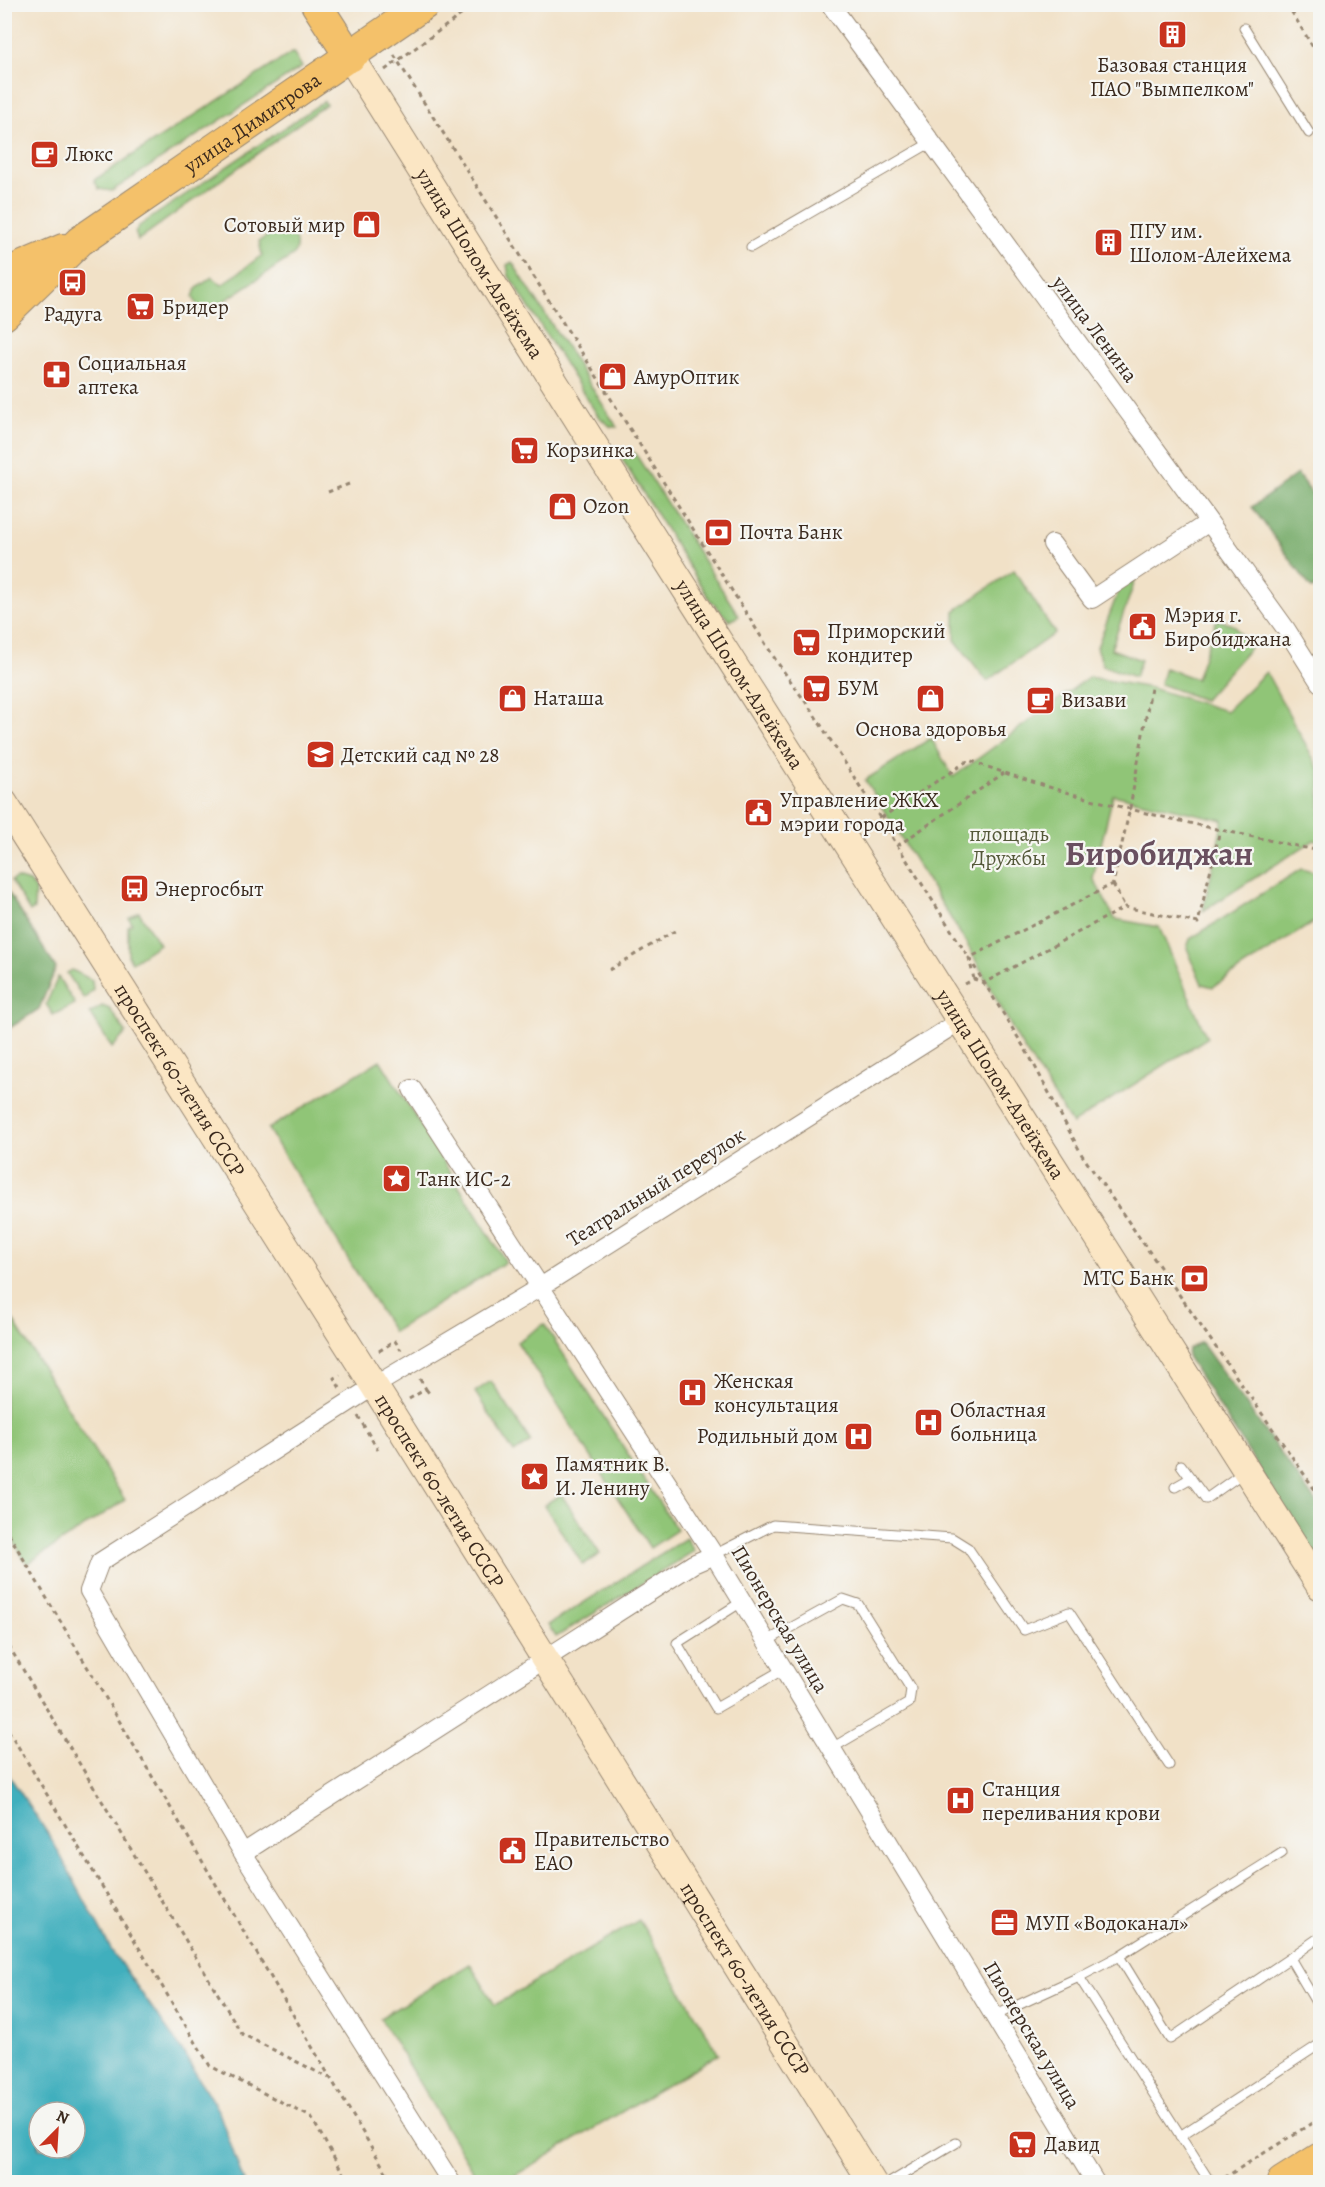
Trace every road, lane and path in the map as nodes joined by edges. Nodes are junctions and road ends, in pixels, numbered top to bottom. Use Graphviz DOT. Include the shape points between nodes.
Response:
graph roads {
  1 [pos="316,4"];
  2 [pos="424,4"];
  3 [pos="476,4"];
  4 [pos="830,4"];
  5 [pos="1287,4"];
  6 [pos="1244,28"];
  7 [pos="389,49"];
  8 [pos="350,57"];
  9 [pos="1320,59"];
  10 [pos="397,61"];
  11 [pos="378,75"];
  12 [pos="1309,133"];
  13 [pos="930,143"];
  14 [pos="80,241"];
  15 [pos="751,248"];
  16 [pos="4,274"];
  17 [pos="4,315"];
  18 [pos="350,484"];
  19 [pos="328,492"];
  20 [pos="1209,522"];
  21 [pos="1052,544"];
  22 [pos="1320,683"];
  23 [pos="1151,688"];
  24 [pos="1004,773"];
  25 [pos="4,803"];
  26 [pos="1130,808"];
  27 [pos="880,819"];
  28 [pos="1221,829"];
  29 [pos="897,846"];
  30 [pos="1320,851"];
  31 [pos="1113,884"];
  32 [pos="1125,907"];
  33 [pos="678,929"];
  34 [pos="969,958"];
  35 [pos="609,970"];
  36 [pos="974,979"];
  37 [pos="984,983"];
  38 [pos="965,984"];
  39 [pos="960,1021"];
  40 [pos="412,1089"];
  41 [pos="542,1286"];
  42 [pos="374,1386"];
  43 [pos="426,1389"];
  44 [pos="431,1396"];
  45 [pos="364,1427"];
  46 [pos="378,1450"];
  47 [pos="1181,1465"];
  48 [pos="1246,1471"];
  49 [pos="1191,1478"];
  50 [pos="1175,1487"];
  51 [pos="1320,1497"];
  52 [pos="4,1526"];
  53 [pos="714,1555"];
  54 [pos="1320,1586"];
  55 [pos="743,1601"];
  56 [pos="4,1638"];
  57 [pos="767,1641"];
  58 [pos="545,1659"];
  59 [pos="784,1669"];
  60 [pos="4,1723"];
  61 [pos="832,1748"];
  62 [pos="1169,1765"];
  63 [pos="243,1853"];
  64 [pos="1282,1853"];
  65 [pos="1320,1937"];
  66 [pos="1119,1956"];
  67 [pos="1290,1958"];
  68 [pos="1080,1977"];
  69 [pos="1320,2009"];
  70 [pos="994,2016"];
  71 [pos="1320,2044"];
  72 [pos="331,2079"];
  73 [pos="1320,2118"];
  74 [pos="1180,2136"];
  75 [pos="956,2143"];
  76 [pos="1320,2158"];
  77 [pos="348,2182"];
  78 [pos="392,2182"];
  79 [pos="451,2182"];
  80 [pos="872,2182"];
  81 [pos="891,2182"];
  82 [pos="1095,2182"];
  83 [pos="1210,2182"];
  84 [pos="1217,2182"];
  85 [pos="1282,2182"];
  1 -- 8 [label="main road, улица Шолом-Алейхема"];
  2 -- 8 [label="main road, улица Димитрова"];
  3 -- 10 [label="path"];
  4 -- 13 [label="street, улица Ленина"];
  5 -- 9 [label="path"];
  6 -- 12 [label="lane"];
  7 -- 10 [label="path"];
  8 -- 14 [label="main road, улица Димитрова"];
  8 -- 39 [label="main road, улица Шолом-Алейхема"];
  10 -- 11 [label="path"];
  10 -- 27 [label="path"];
  13 -- 15 [label="lane"];
  13 -- 20 [label="street, улица Ленина"];
  14 -- 16 [label="main road, улица Димитрова"];
  14 -- 17 [label="main road, улица Димитрова"];
  18 -- 19 [label="path"];
  20 -- 21 [label="street" via="1092,599"];
  20 -- 22 [label="street, улица Ленина"];
  23 -- 26 [label="path"];
  24 -- 26 [label="path"];
  24 -- 27 [label="path" via="969,760"];
  24 -- 29 [label="path"];
  25 -- 42 [label="main road, проспект 60-летия СССР"];
  26 -- 28 [label="path"];
  26 -- 31 [label="path"];
  27 -- 29 [label="path"];
  28 -- 30 [label="path"];
  28 -- 32 [label="path" via="1198,923"];
  29 -- 34 [label="path"];
  31 -- 32 [label="path"];
  31 -- 34 [label="path"];
  32 -- 37 [label="path"];
  33 -- 35 [label="path"];
  34 -- 36 [label="path"];
  34 -- 37 [label="path"];
  36 -- 37 [label="path"];
  36 -- 38 [label="path"];
  37 -- 51 [label="path" via="1030,1057 1082,1155"];
  39 -- 41 [label="street, Театральный переулок"];
  39 -- 48 [label="main road, улица Шолом-Алейхема"];
  40 -- 41 [label="street, Пионерская улица"];
  41 -- 42 [label="street, Театральный переулок"];
  41 -- 53 [label="street, Пионерская улица"];
  42 -- 58 [label="main road, проспект 60-летия СССР"];
  42 -- 63 [label="street, Театральный переулок" via="100,1562 89,1591"];
  43 -- 44 [label="path"];
  45 -- 46 [label="path"];
  47 -- 49 [label="lane"];
  48 -- 49 [label="lane" via="1206,1500"];
  48 -- 54 [label="main road, улица Шолом-Алейхема"];
  49 -- 50 [label="lane"];
  52 -- 72 [label="path"];
  53 -- 55 [label="street, Пионерская улица"];
  53 -- 58 [label="street" via="693,1564"];
  53 -- 62 [label="lane" via="773,1525 952,1538 968,1548 1024,1630 1069,1612"];
  55 -- 57 [label="street, Пионерская улица"];
  55 -- 59 [label="lane" via="677,1643 716,1708"];
  56 -- 72 [label="path" via="242,2034"];
  57 -- 59 [label="street, Пионерская улица"];
  57 -- 61 [label="lane" via="843,1599 858,1604 911,1689 909,1703"];
  58 -- 63 [label="street"];
  58 -- 80 [label="main road, проспект 60-летия СССР"];
  59 -- 61 [label="street, Пионерская улица"];
  60 -- 77 [label="path" via="210,2066 311,2117"];
  61 -- 70 [label="street, Пионерская улица"];
  63 -- 79 [label="street"];
  64 -- 66 [label="lane"];
  65 -- 67 [label="lane"];
  66 -- 67 [label="lane" via="1170,2039"];
  66 -- 68 [label="lane"];
  67 -- 69 [label="lane"];
  68 -- 70 [label="lane"];
  68 -- 74 [label="lane"];
  70 -- 82 [label="street, Пионерская улица"];
  71 -- 74 [label="lane"];
  72 -- 78 [label="path"];
  73 -- 84 [label="path"];
  74 -- 83 [label="lane"];
  75 -- 81 [label="lane"];
  76 -- 85 [label="main road"];
}
